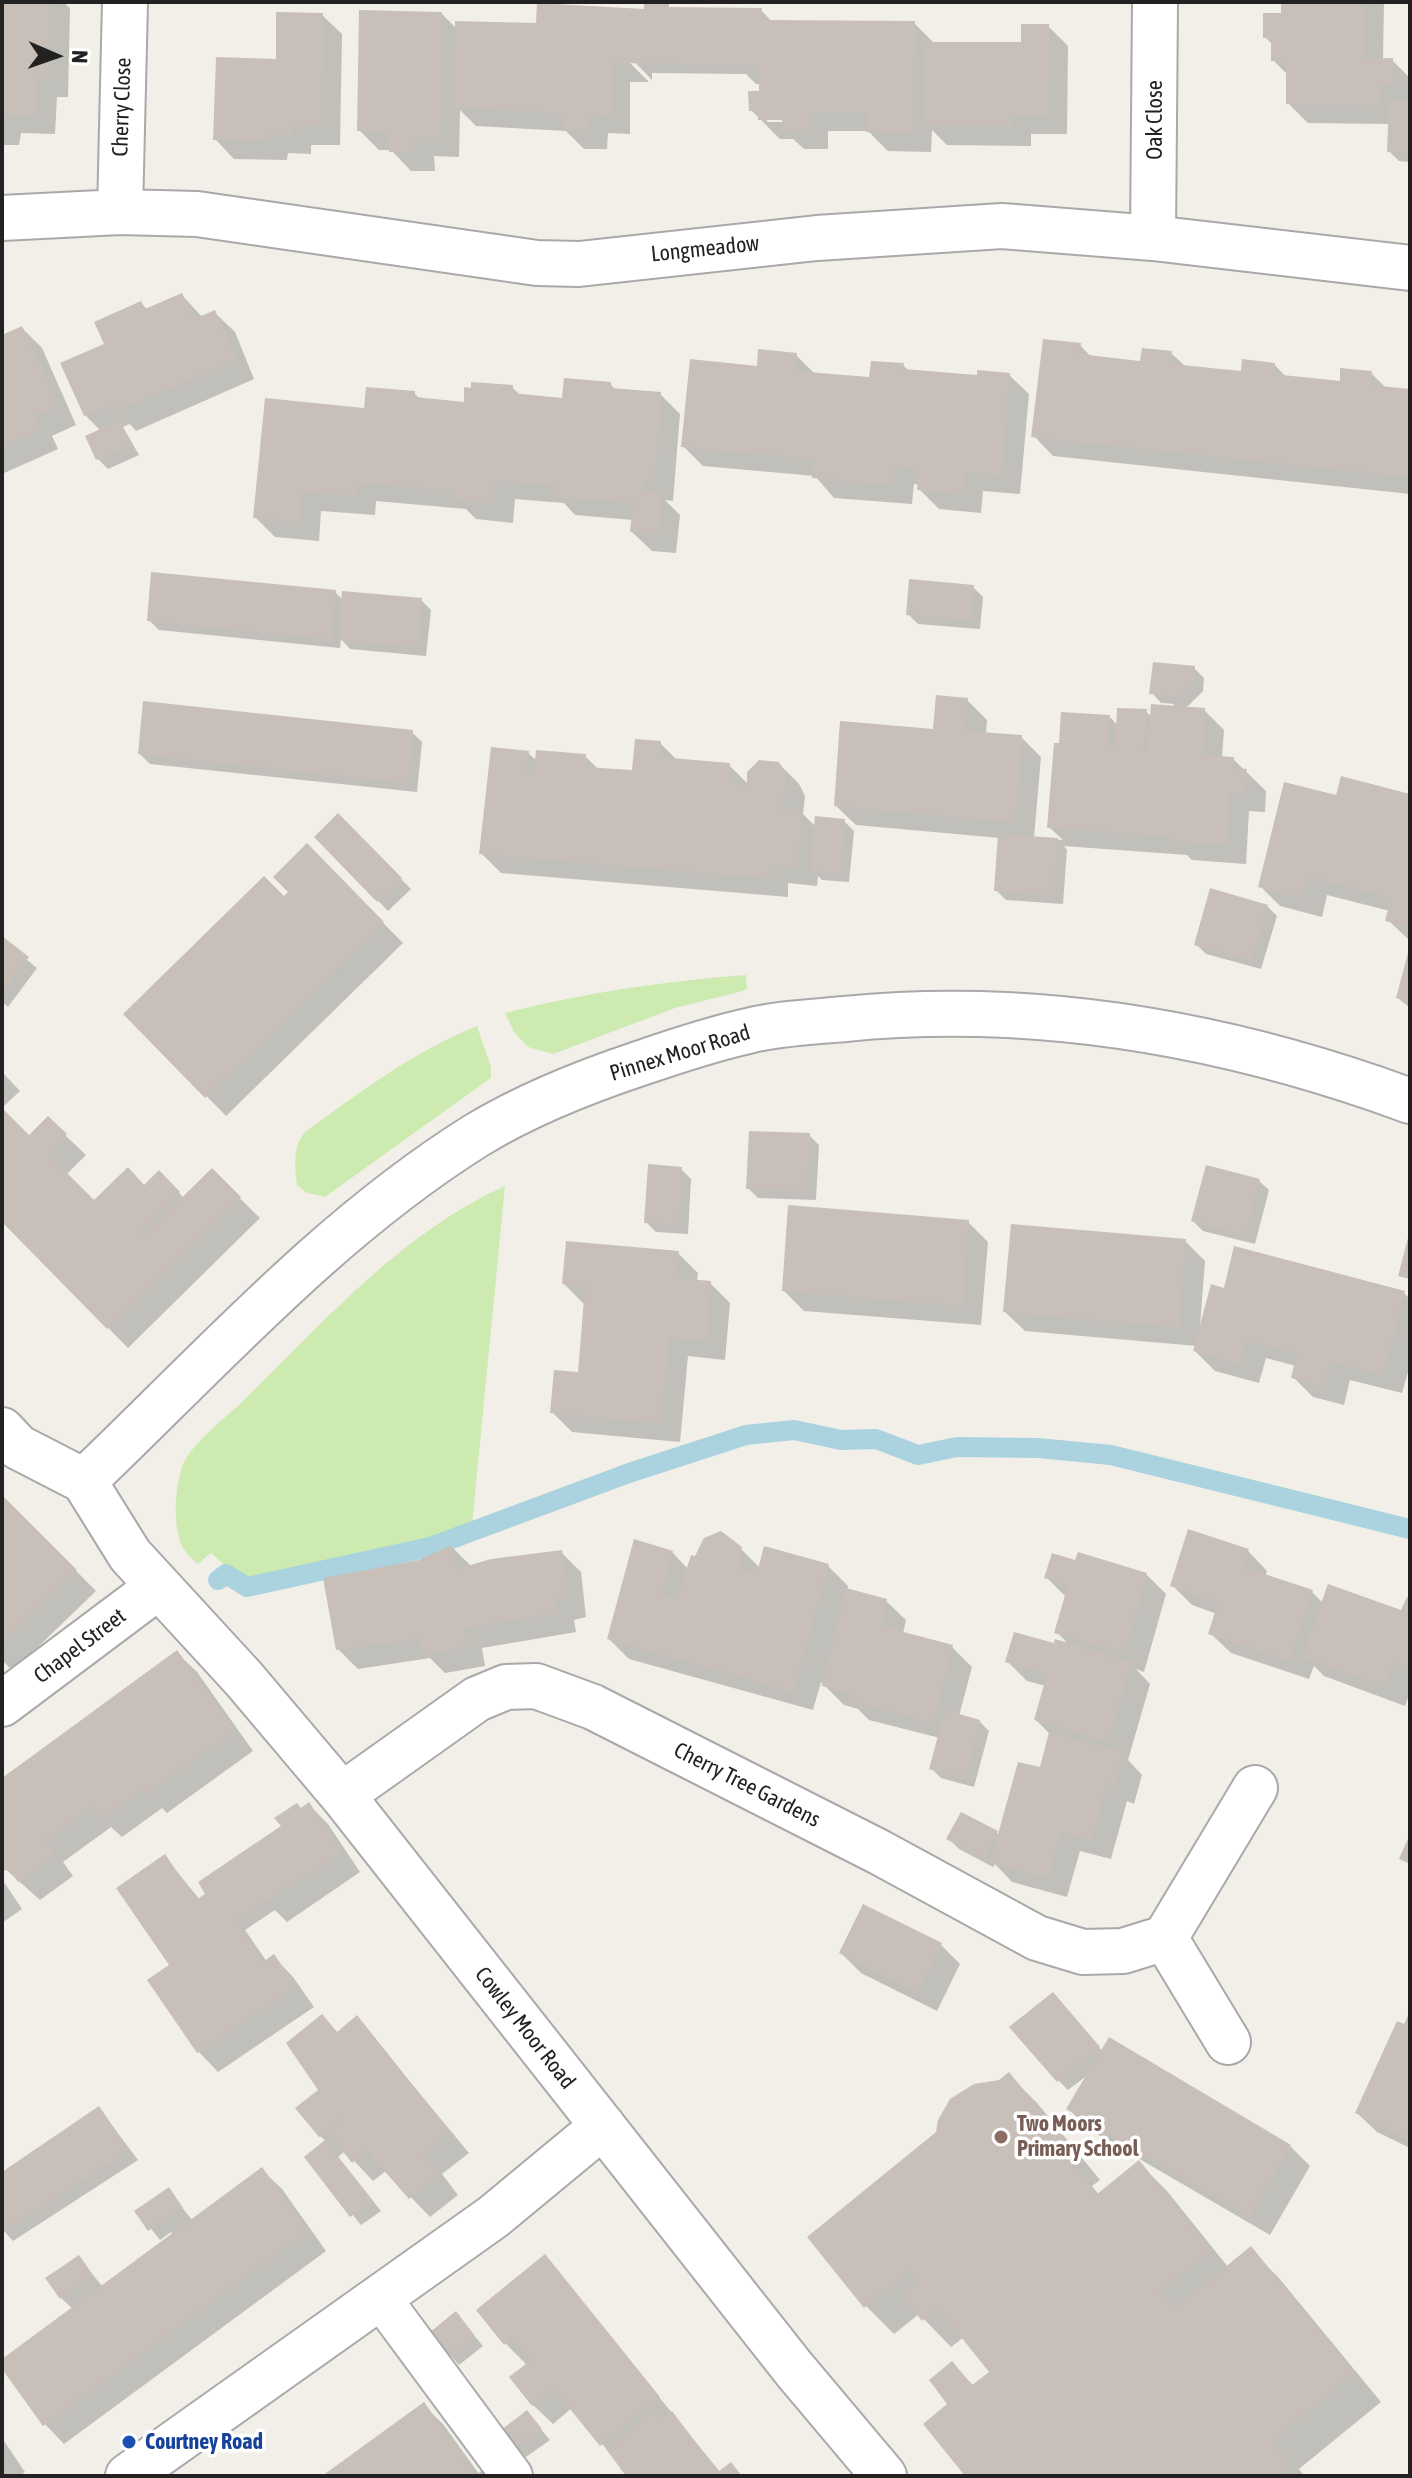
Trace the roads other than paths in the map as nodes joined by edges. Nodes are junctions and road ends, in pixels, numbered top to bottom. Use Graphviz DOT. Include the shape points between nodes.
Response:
graph roads {
  1 [pos="125,2"];
  2 [pos="1155,2"];
  3 [pos="120,212"];
  4 [pos="2,218"];
  5 [pos="1153,238"];
  6 [pos="1410,268"];
  7 [pos="1410,1101"];
  8 [pos="2,1430"];
  9 [pos="84,1481"];
  10 [pos="158,1587"];
  11 [pos="2,1704"];
  12 [pos="1255,1788"];
  13 [pos="342,1795"];
  14 [pos="1165,1938"];
  15 [pos="1228,2042"];
  16 [pos="603,2126"];
  17 [pos="379,2296"];
  18 [pos="128,2476"];
  19 [pos="512,2476"];
  20 [pos="884,2476"];
  1 -- 3 [label="street, Cherry Close"];
  2 -- 5 [label="street, Oak Close"];
  3 -- 4 [label="street, Longmeadow"];
  3 -- 5 [label="street, Longmeadow" via="197,214 537,263 579,264 929,228 1002,226"];
  5 -- 6 [label="street, Longmeadow"];
  7 -- 9 [label="street, Pinnex Moor Road" via="1240,1047 1151,1029 1041,1016 871,1017 752,1030 703,1043 529,1106 431,1167 256,1310"];
  8 -- 9 [label="street" via="18,1447"];
  9 -- 10 [label="street, Cowley Moor Road" via="130,1555"];
  10 -- 11 [label="street, Chapel Street"];
  10 -- 13 [label="street, Cowley Moor Road"];
  12 -- 14 [label="street"];
  13 -- 14 [label="street, Cherry Tree Gardens" via="477,1699 506,1687 536,1686 593,1707 1037,1938 1083,1952 1123,1951"];
  13 -- 16 [label="street, Cowley Moor Road"];
  14 -- 15 [label="street"];
  16 -- 17 [label="street" via="493,2217"];
  16 -- 20 [label="street, Cowley Moor Road"];
  17 -- 18 [label="street"];
  17 -- 19 [label="lane"];
}
